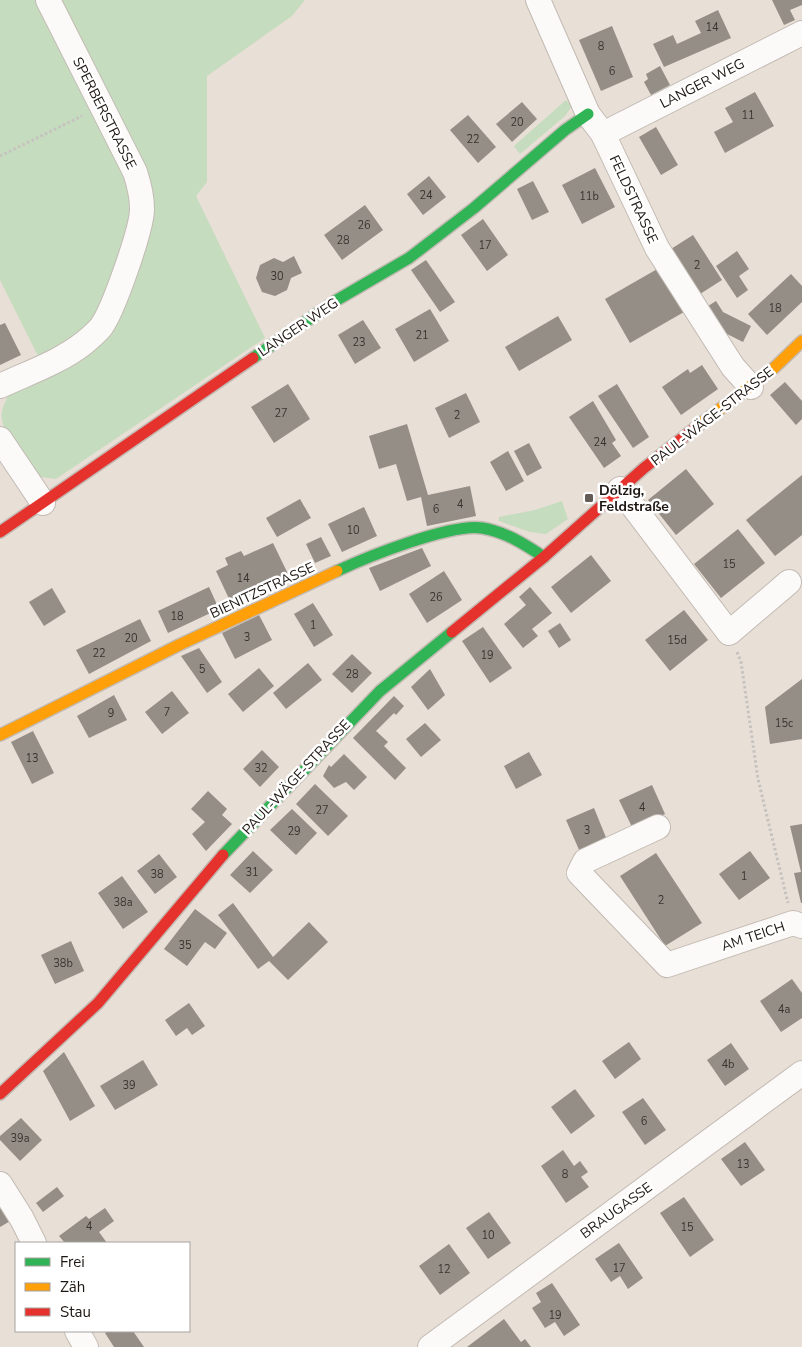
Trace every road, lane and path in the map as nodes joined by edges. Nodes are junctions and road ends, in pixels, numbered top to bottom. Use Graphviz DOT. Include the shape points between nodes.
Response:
graph roads {
  1 [pos="48,0"];
  2 [pos="538,0"];
  3 [pos="802,33"];
  4 [pos="100,107"];
  5 [pos="588,114"];
  6 [pos="603,134"];
  7 [pos="0,156"];
  8 [pos="802,341"];
  9 [pos="0,386"];
  10 [pos="751,387"];
  11 [pos="0,439"];
  12 [pos="620,489"];
  13 [pos="43,503"];
  14 [pos="0,532"];
  15 [pos="544,557"];
  16 [pos="790,582"];
  17 [pos="729,633"];
  18 [pos="0,735"];
  19 [pos="658,827"];
  20 [pos="798,925"];
  21 [pos="802,1073"];
  22 [pos="0,1094"];
  23 [pos="0,1184"];
  24 [pos="34,1242"];
  25 [pos="78,1332"];
  26 [pos="86,1347"];
  27 [pos="430,1347"];
  1 -- 4 [label="street, SPERBERSTRASSE"];
  2 -- 5 [label="street, FELDSTRASSE"];
  3 -- 6 [label="street, LANGER WEG"];
  4 -- 7 [label="path"];
  4 -- 9 [label="street, SPERBERSTRASSE" via="140,187 139,232 101,327 64,356"];
  5 -- 6 [label="street, FELDSTRASSE"];
  5 -- 13 [label="street, LANGER WEG" via="409,258 338,300"];
  6 -- 10 [label="street, FELDSTRASSE" via="657,248 733,367"];
  8 -- 10 [label="street, PAUL-WÄGE-STRASSE"];
  10 -- 12 [label="street, PAUL-WÄGE-STRASSE"];
  11 -- 13 [label="street"];
  12 -- 15 [label="street, PAUL-WÄGE-STRASSE"];
  12 -- 17 [label="street"];
  13 -- 14 [label="street, LANGER WEG"];
  15 -- 18 [label="street, BIENITZSTRASSE" via="514,537 482,528 462,528 404,544 360,560 187,641"];
  15 -- 22 [label="street, PAUL-WÄGE-STRASSE" via="380,691 215,863 98,1003"];
  16 -- 17 [label="street"];
  17 -- 20 [label="path, AM TEICH" via="741,662 758,779"];
  19 -- 20 [label="street, AM TEICH" via="585,861 580,873 667,965"];
  21 -- 27 [label="street, BRAUGASSE"];
  23 -- 24 [label="street"];
  25 -- 26 [label="street"];
}
